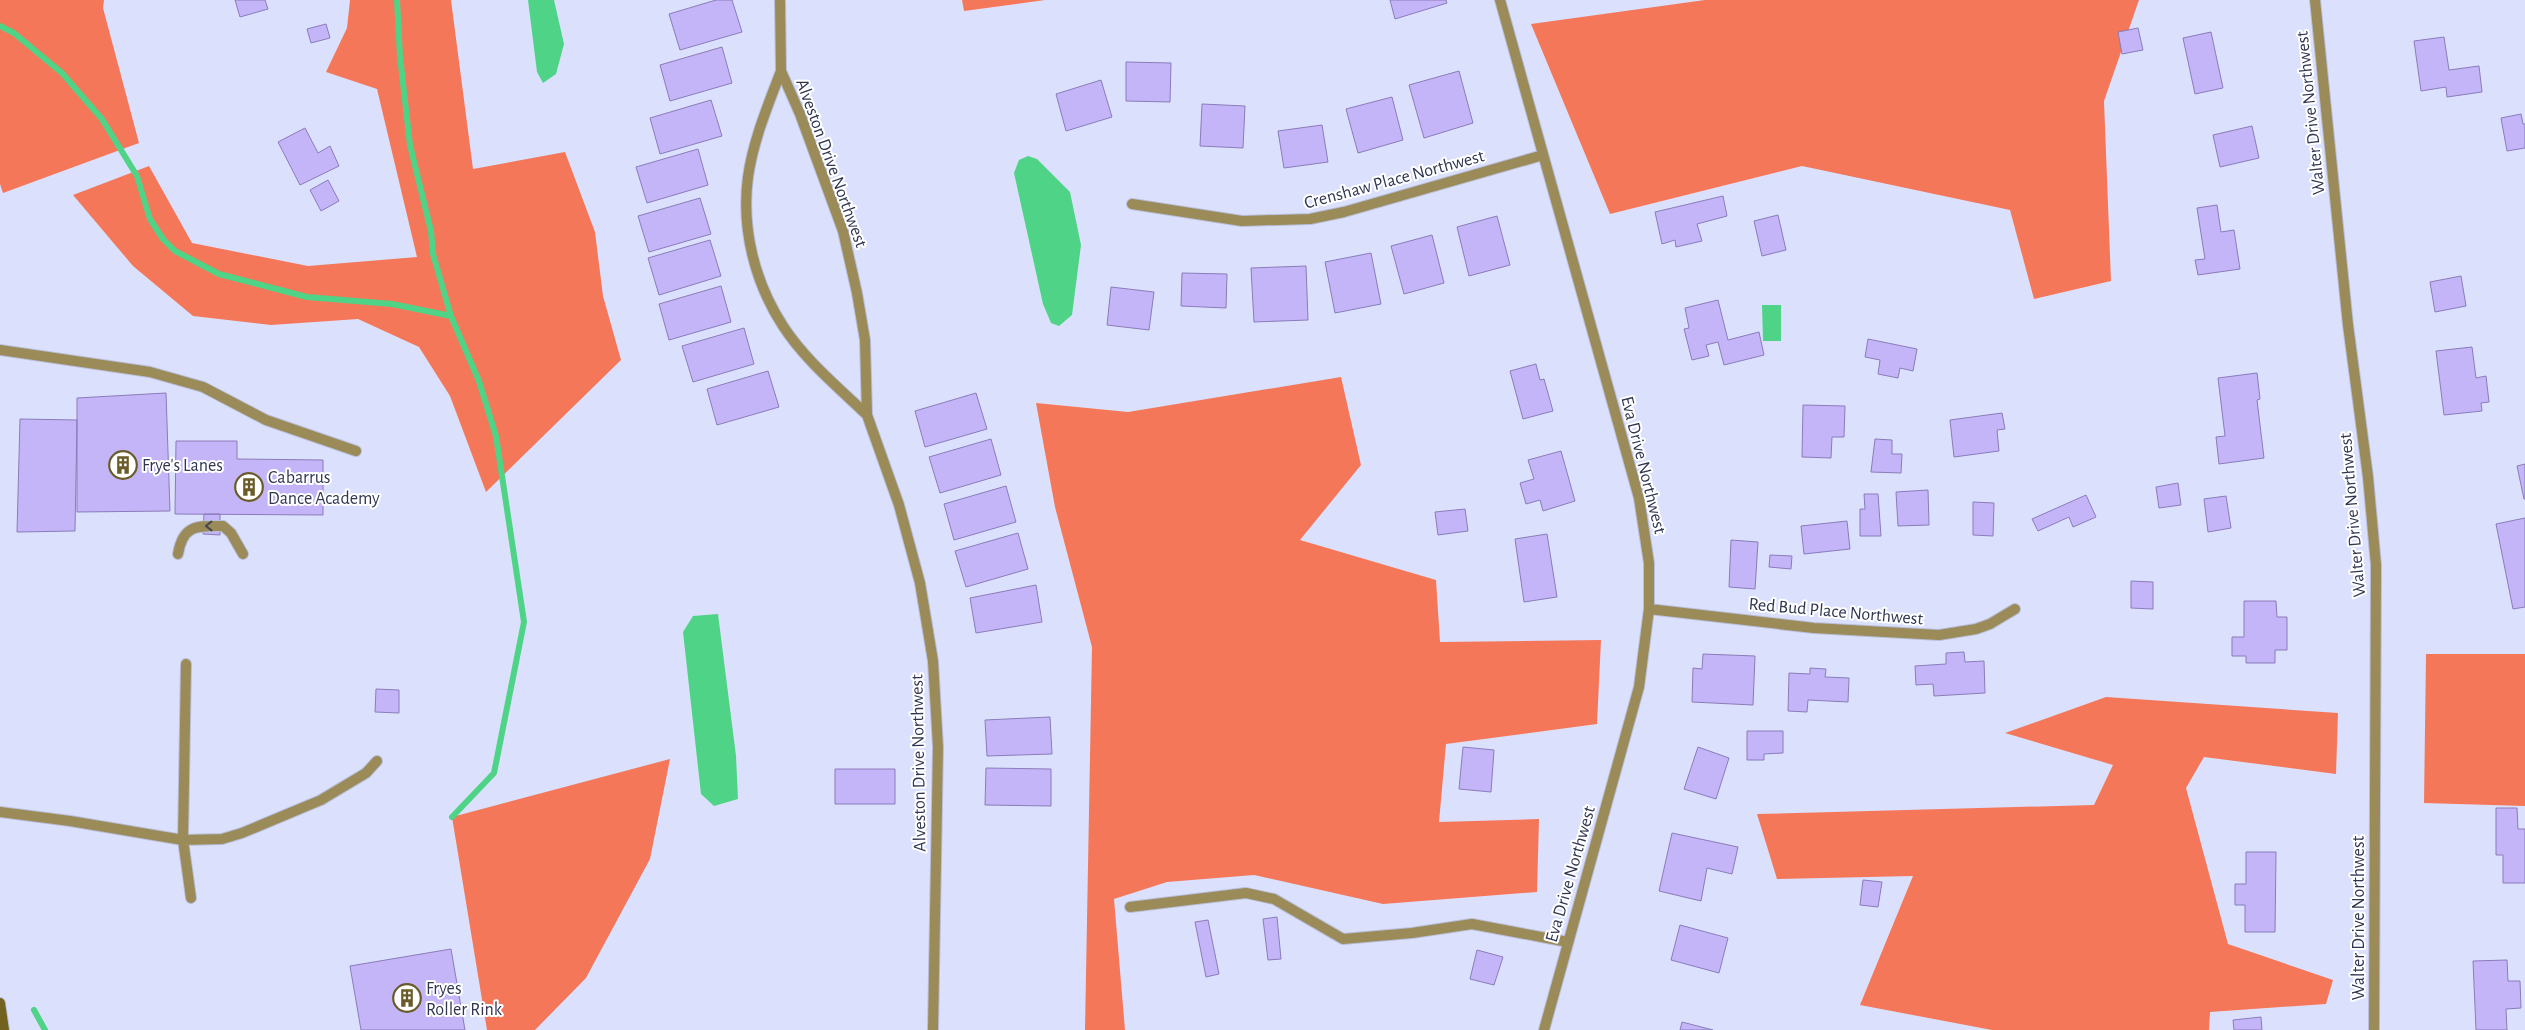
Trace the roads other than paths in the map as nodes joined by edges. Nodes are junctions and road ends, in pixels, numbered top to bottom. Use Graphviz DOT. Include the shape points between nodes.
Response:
graph roads {
  1 [pos="780,0"];
  2 [pos="1500,0"];
  3 [pos="2315,0"];
  4 [pos="781,72"];
  5 [pos="1544,155"];
  6 [pos="1132,204"];
  7 [pos="0,350"];
  8 [pos="867,415"];
  9 [pos="356,451"];
  10 [pos="178,554"];
  11 [pos="243,554"];
  12 [pos="1649,609"];
  13 [pos="2015,609"];
  14 [pos="186,664"];
  15 [pos="377,761"];
  16 [pos="0,812"];
  17 [pos="183,840"];
  18 [pos="191,898"];
  19 [pos="1130,907"];
  20 [pos="1568,942"];
  21 [pos="0,1003"];
  22 [pos="4,1030"];
  23 [pos="933,1030"];
  24 [pos="1544,1030"];
  25 [pos="2374,1030"];
  1 -- 4 [label="street, Alveston Drive Northwest"];
  2 -- 5 [label="street, Eva Drive Northwest"];
  3 -- 25 [label="street, Walter Drive Northwest" via="2376,565"];
  4 -- 8 [label="street, Alveston Drive Northwest" via="843,231 865,340"];
  4 -- 8 [label="street, Alveston Drive Northwest" via="763,118 748,177 747,226 753,262 766,297 784,327 820,370"];
  5 -- 6 [label="street, Crenshaw Place Northwest" via="1310,219 1242,221"];
  5 -- 12 [label="street, Eva Drive Northwest" via="1642,509 1649,563"];
  7 -- 9 [label="street" via="150,372 203,387 266,420"];
  8 -- 23 [label="street, Alveston Drive Northwest" via="899,506 917,574 933,661 938,747"];
  11 -- 10 [label="street, one-way" via="223,526 198,526 187,531"];
  12 -- 13 [label="street, Red Bud Place Northwest" via="1814,628 1939,635 1976,629"];
  12 -- 20 [label="street, Eva Drive Northwest" via="1639,687"];
  14 -- 17 [label="street"];
  15 -- 17 [label="street" via="366,773 322,800 242,833 222,839"];
  16 -- 17 [label="street"];
  17 -- 18 [label="street"];
  19 -- 20 [label="street" via="1246,893 1274,899 1342,938 1412,933 1472,924"];
  20 -- 24 [label="street, Eva Drive Northwest"];
  21 -- 22 [label="main road"];
}
